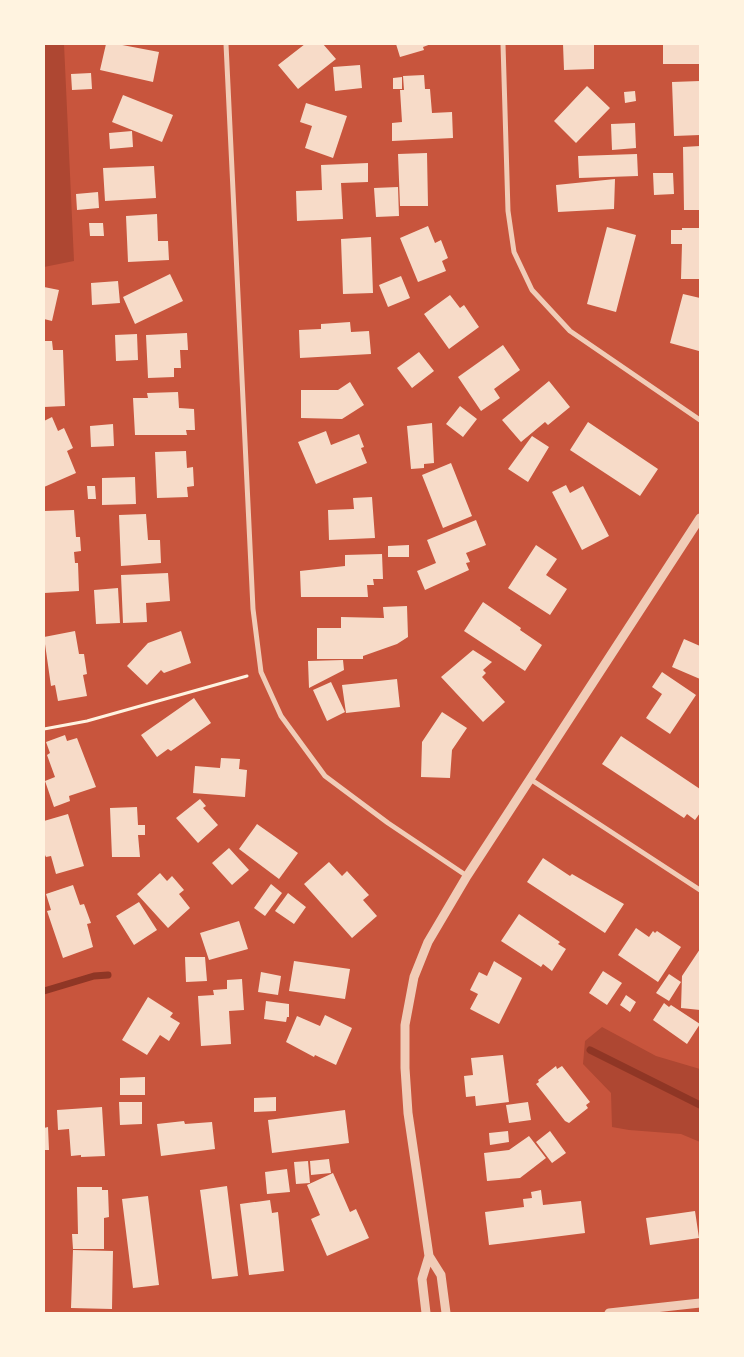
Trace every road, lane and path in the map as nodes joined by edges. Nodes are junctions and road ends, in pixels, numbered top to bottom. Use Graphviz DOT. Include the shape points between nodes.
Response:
graph roads {
  1 [pos="226,44"];
  2 [pos="503,44"];
  3 [pos="700,420"];
  4 [pos="700,518"];
  5 [pos="247,676"];
  6 [pos="44,729"];
  7 [pos="530,778"];
  8 [pos="467,876"];
  9 [pos="700,890"];
  10 [pos="429,1256"];
  11 [pos="700,1303"];
  12 [pos="426,1313"];
  13 [pos="446,1313"];
  14 [pos="609,1313"];
  1 -- 8 [label="street" via="253,609 261,672 281,716 325,776"];
  2 -- 3 [label="street" via="508,211 514,252 532,290 570,331"];
  4 -- 7 [label="street"];
  5 -- 6 [label="path" via="87,721"];
  7 -- 8 [label="street"];
  7 -- 9 [label="street"];
  8 -- 10 [label="street" via="428,942 414,977 405,1025 408,1113"];
  10 -- 12 [label="street" via="422,1278"];
  10 -- 13 [label="street" via="441,1276"];
  11 -- 14 [label="street"];
}
